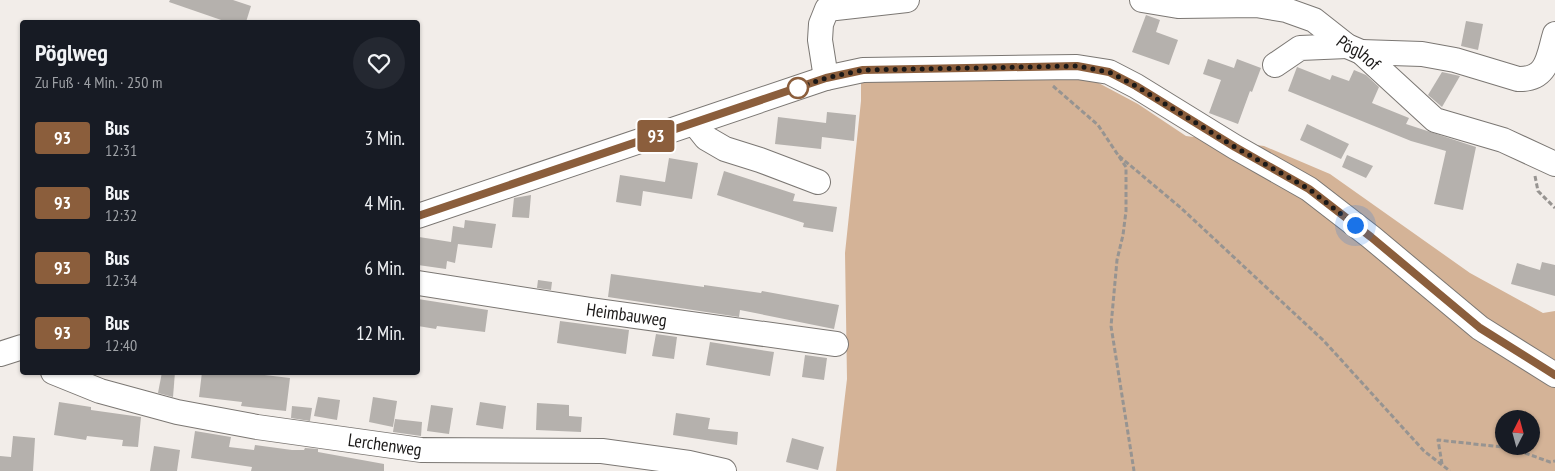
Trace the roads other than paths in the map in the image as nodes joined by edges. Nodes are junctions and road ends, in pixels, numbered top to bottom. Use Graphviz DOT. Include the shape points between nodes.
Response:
graph roads {
  1 [pos="907,0"];
  2 [pos="1142,0"];
  3 [pos="1555,34"];
  4 [pos="1354,49"];
  5 [pos="1275,64"];
  6 [pos="826,78"];
  7 [pos="694,123"];
  8 [pos="1555,164"];
  9 [pos="818,182"];
  10 [pos="420,215"];
  11 [pos="420,283"];
  12 [pos="836,344"];
  13 [pos="60,375"];
  14 [pos="1555,375"];
  15 [pos="724,471"];
  1 -- 6 [label="street" via="827,9 821,24 820,40"];
  2 -- 4 [label="street, Pöglhof" via="1178,6 1256,5 1286,10 1314,20"];
  3 -- 4 [label="street" via="1543,71 1525,79 1422,54"];
  4 -- 5 [label="street" via="1300,48"];
  4 -- 8 [label="street, Pöglhof" via="1435,120 1503,140"];
  6 -- 7 [label="street"];
  6 -- 14 [label="street" via="863,70 1077,66 1109,72 1309,189 1480,328"];
  7 -- 9 [label="street" via="706,138 724,149"];
  7 -- 10 [label="street"];
  11 -- 12 [label="street, Heimbauweg"];
  13 -- 15 [label="street, Lerchenweg" via="100,391 177,412 257,427 421,450 602,451"];
}
